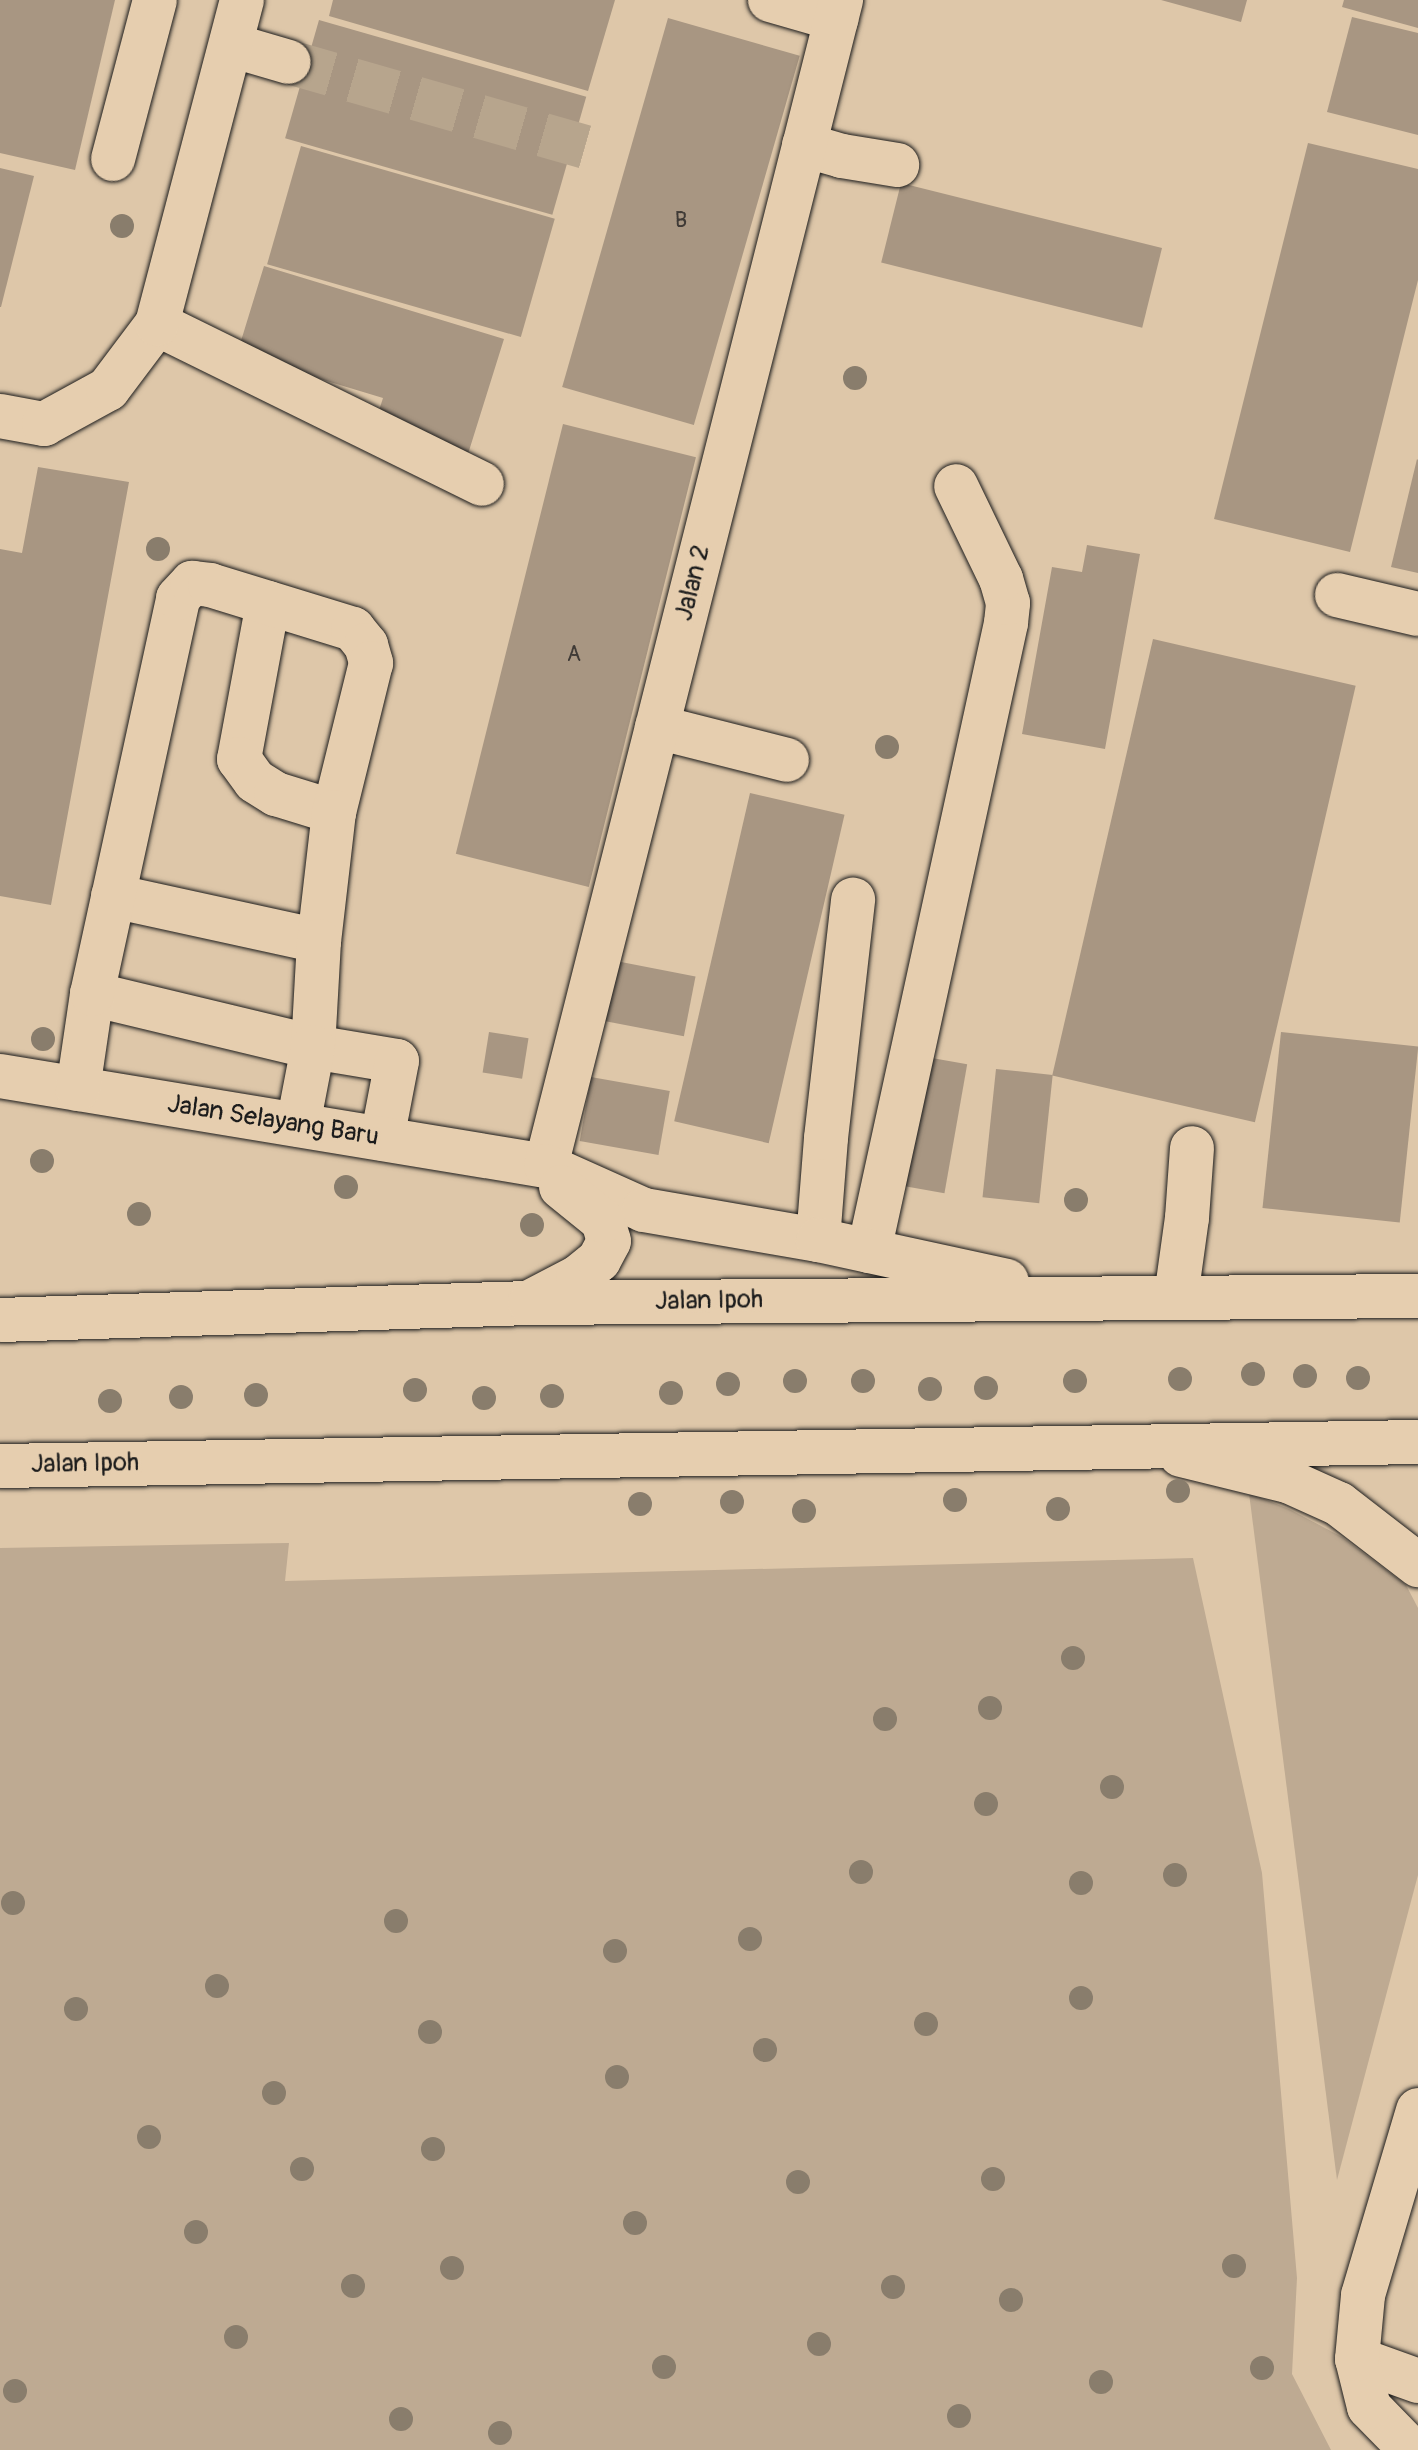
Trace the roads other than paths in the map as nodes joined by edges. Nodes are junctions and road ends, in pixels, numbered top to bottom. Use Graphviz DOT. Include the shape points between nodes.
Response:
graph roads {
  1 [pos="155,0"];
  2 [pos="242,0"];
  3 [pos="770,0"];
  4 [pos="838,9"];
  5 [pos="231,45"];
  6 [pos="289,62"];
  7 [pos="804,145"];
  8 [pos="113,159"];
  9 [pos="897,165"];
  10 [pos="157,324"];
  11 [pos="0,416"];
  12 [pos="482,484"];
  13 [pos="956,486"];
  14 [pos="1337,595"];
  15 [pos="268,603"];
  16 [pos="1418,614"];
  17 [pos="657,727"];
  18 [pos="787,760"];
  19 [pos="334,812"];
  20 [pos="113,896"];
  21 [pos="853,900"];
  22 [pos="319,941"];
  23 [pos="92,994"];
  24 [pos="313,1047"];
  25 [pos="0,1076"];
  26 [pos="78,1089"];
  27 [pos="298,1125"];
  28 [pos="382,1139"];
  29 [pos="1192,1148"];
  30 [pos="546,1166"];
  31 [pos="818,1240"];
  32 [pos="869,1251"];
  33 [pos="1418,1296"];
  34 [pos="1086,1297"];
  35 [pos="1176,1297"];
  36 [pos="530,1303"];
  37 [pos="0,1320"];
  38 [pos="1418,1442"];
  39 [pos="1135,1445"];
  40 [pos="0,1466"];
  41 [pos="1418,1565"];
  42 [pos="1418,2110"];
  43 [pos="1357,2359"];
  44 [pos="1418,2381"];
  45 [pos="1411,2450"];
  1 -- 8 [label="main road"];
  2 -- 5 [label="main road"];
  3 -- 4 [label="main road"];
  4 -- 7 [label="main road, Jalan 2"];
  5 -- 6 [label="main road"];
  5 -- 10 [label="main road"];
  7 -- 9 [label="main road"];
  7 -- 17 [label="main road, Jalan 2"];
  10 -- 11 [label="main road" via="108,389 44,424"];
  10 -- 12 [label="main road"];
  13 -- 32 [label="main road" via="1001,579 1008,603 1006,623"];
  14 -- 16 [label="main road"];
  15 -- 19 [label="main road" via="239,759 255,781 276,794"];
  15 -- 19 [label="main road" via="353,629 366,645 371,663"];
  15 -- 20 [label="main road" via="192,583 178,598"];
  17 -- 18 [label="main road"];
  17 -- 30 [label="main road, Jalan 2"];
  19 -- 22 [label="main road"];
  20 -- 22 [label="main road"];
  20 -- 23 [label="main road"];
  21 -- 31 [label="main road"];
  22 -- 24 [label="main road"];
  23 -- 24 [label="main road"];
  23 -- 26 [label="main road"];
  24 -- 27 [label="main road"];
  24 -- 28 [label="main road" via="397,1061"];
  25 -- 26 [label="main road, Jalan Selayang Baru"];
  26 -- 27 [label="main road, Jalan Selayang Baru"];
  27 -- 28 [label="main road, Jalan Selayang Baru"];
  28 -- 30 [label="main road, Jalan Selayang Baru"];
  29 -- 35 [label="main road"];
  30 -- 31 [label="main road, Jalan Selayang Baru" via="644,1210"];
  30 -- 36 [label="main road" via="564,1191 603,1221 609,1241 599,1260 578,1277"];
  31 -- 32 [label="main road, Jalan Selayang Baru"];
  32 -- 34 [label="main road, Jalan Selayang Baru"];
  33 -- 35 [label="main road, Jalan Ipoh"];
  34 -- 35 [label="main road, Jalan Ipoh"];
  34 -- 36 [label="main road, Jalan Ipoh"];
  36 -- 37 [label="main road, Jalan Ipoh"];
  38 -- 39 [label="main road, Jalan Ipoh"];
  39 -- 40 [label="main road, Jalan Ipoh"];
  39 -- 41 [label="main road" via="1288,1481 1339,1504"];
  42 -- 43 [label="main road" via="1363,2295"];
  43 -- 44 [label="main road"];
  43 -- 45 [label="main road" via="1369,2407"];
}
